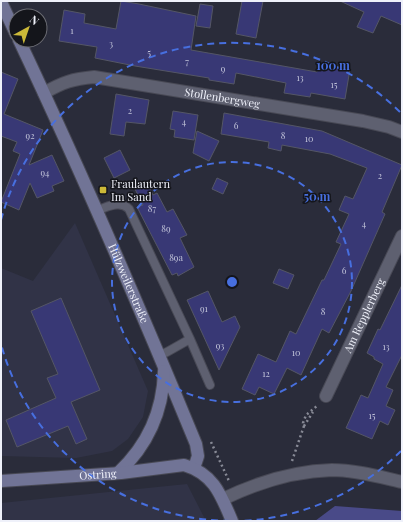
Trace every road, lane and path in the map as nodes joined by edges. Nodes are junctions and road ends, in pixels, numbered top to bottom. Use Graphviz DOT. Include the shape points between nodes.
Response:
graph roads {
  1 [pos="1,2"];
  2 [pos="8,17"];
  3 [pos="23,48"];
  4 [pos="44,93"];
  5 [pos="402,132"];
  6 [pos="97,210"];
  7 [pos="402,236"];
  8 [pos="190,339"];
  9 [pos="162,360"];
  10 [pos="210,385"];
  11 [pos="326,396"];
  12 [pos="194,468"];
  13 [pos="118,473"];
  14 [pos="288,475"];
  15 [pos="1,481"];
  16 [pos="402,482"];
  17 [pos="223,499"];
  18 [pos="232,521"];
  1 -- 2 [label="street"];
  3 -- 4 [label="street, Hülzweilerstraße"];
  4 -- 5 [label="street, Stollenbergweg" via="58,84 94,77 363,121"];
  4 -- 6 [label="street, Hülzweilerstraße"];
  6 -- 8 [label="lane" via="120,204 129,209"];
  6 -- 9 [label="street, Hülzweilerstraße"];
  7 -- 11 [label="street, Am Repplerberg"];
  8 -- 9 [label="lane" via="167,352"];
  8 -- 10 [label="lane"];
  9 -- 12 [label="street, Hülzweilerstraße" via="196,444 198,456"];
  9 -- 13 [label="street" via="163,392 158,414 137,452"];
  11 -- 14 [label="path" via="306,415"];
  12 -- 13 [label="street, Ostring" via="184,465"];
  12 -- 17 [label="street" via="206,475"];
  13 -- 15 [label="street, Ostring"];
  14 -- 16 [label="street" via="333,470 368,474"];
  14 -- 17 [label="street"];
  17 -- 18 [label="street"];
}
